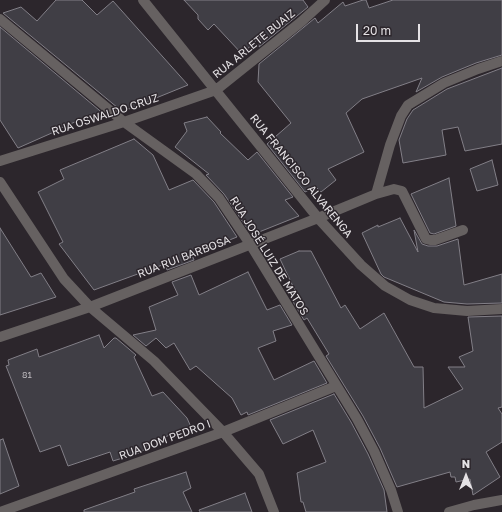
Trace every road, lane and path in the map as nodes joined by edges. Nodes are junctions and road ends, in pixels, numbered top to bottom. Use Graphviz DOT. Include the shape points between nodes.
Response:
graph roads {
  1 [pos="142,0"];
  2 [pos="325,0"];
  3 [pos="0,19"];
  4 [pos="502,61"];
  5 [pos="216,90"];
  6 [pos="124,122"];
  7 [pos="0,161"];
  8 [pos="0,182"];
  9 [pos="376,194"];
  10 [pos="318,218"];
  11 [pos="464,230"];
  12 [pos="250,244"];
  13 [pos="90,307"];
  14 [pos="502,309"];
  15 [pos="0,337"];
  16 [pos="336,386"];
  17 [pos="223,432"];
  18 [pos="502,500"];
  19 [pos="0,512"];
  20 [pos="274,512"];
  21 [pos="398,512"];
  22 [pos="449,512"];
  1 -- 5 [label="street, RUA FRANCISCO ALVARENGA"];
  2 -- 5 [label="street, RUA ARLETE BUAIZ"];
  3 -- 6 [label="street, RUA JOSÉ LUIZ DE MATOS"];
  4 -- 9 [label="street" via="444,83 408,105 390,145"];
  5 -- 6 [label="street, RUA OSWALDO CRUZ"];
  5 -- 10 [label="street, RUA FRANCISCO ALVARENGA"];
  6 -- 7 [label="street, RUA OSWALDO CRUZ"];
  6 -- 12 [label="street, RUA JOSÉ LUIZ DE MATOS" via="196,174 219,198"];
  8 -- 13 [label="street" via="64,279"];
  9 -- 10 [label="street, RUA RUI BARBOSA"];
  9 -- 11 [label="street, RUA RUI BARBOSA" via="394,189 402,191 426,239 435,240"];
  10 -- 12 [label="street, RUA RUI BARBOSA"];
  10 -- 14 [label="street, RUA FRANCISCO ALVARENGA" via="361,265 385,286 410,300 434,308 461,311"];
  12 -- 13 [label="street, RUA RUI BARBOSA"];
  12 -- 16 [label="street, RUA JOSÉ LUIZ DE MATOS"];
  13 -- 15 [label="street, RUA RUI BARBOSA"];
  13 -- 17 [label="street" via="154,361"];
  16 -- 17 [label="street, RUA DOM PEDRO I"];
  16 -- 21 [label="street, RUA JOSÉ LUIZ DE MATOS" via="374,451"];
  17 -- 19 [label="street, RUA DOM PEDRO I"];
  17 -- 20 [label="street" via="259,474"];
  18 -- 22 [label="street"];
}
